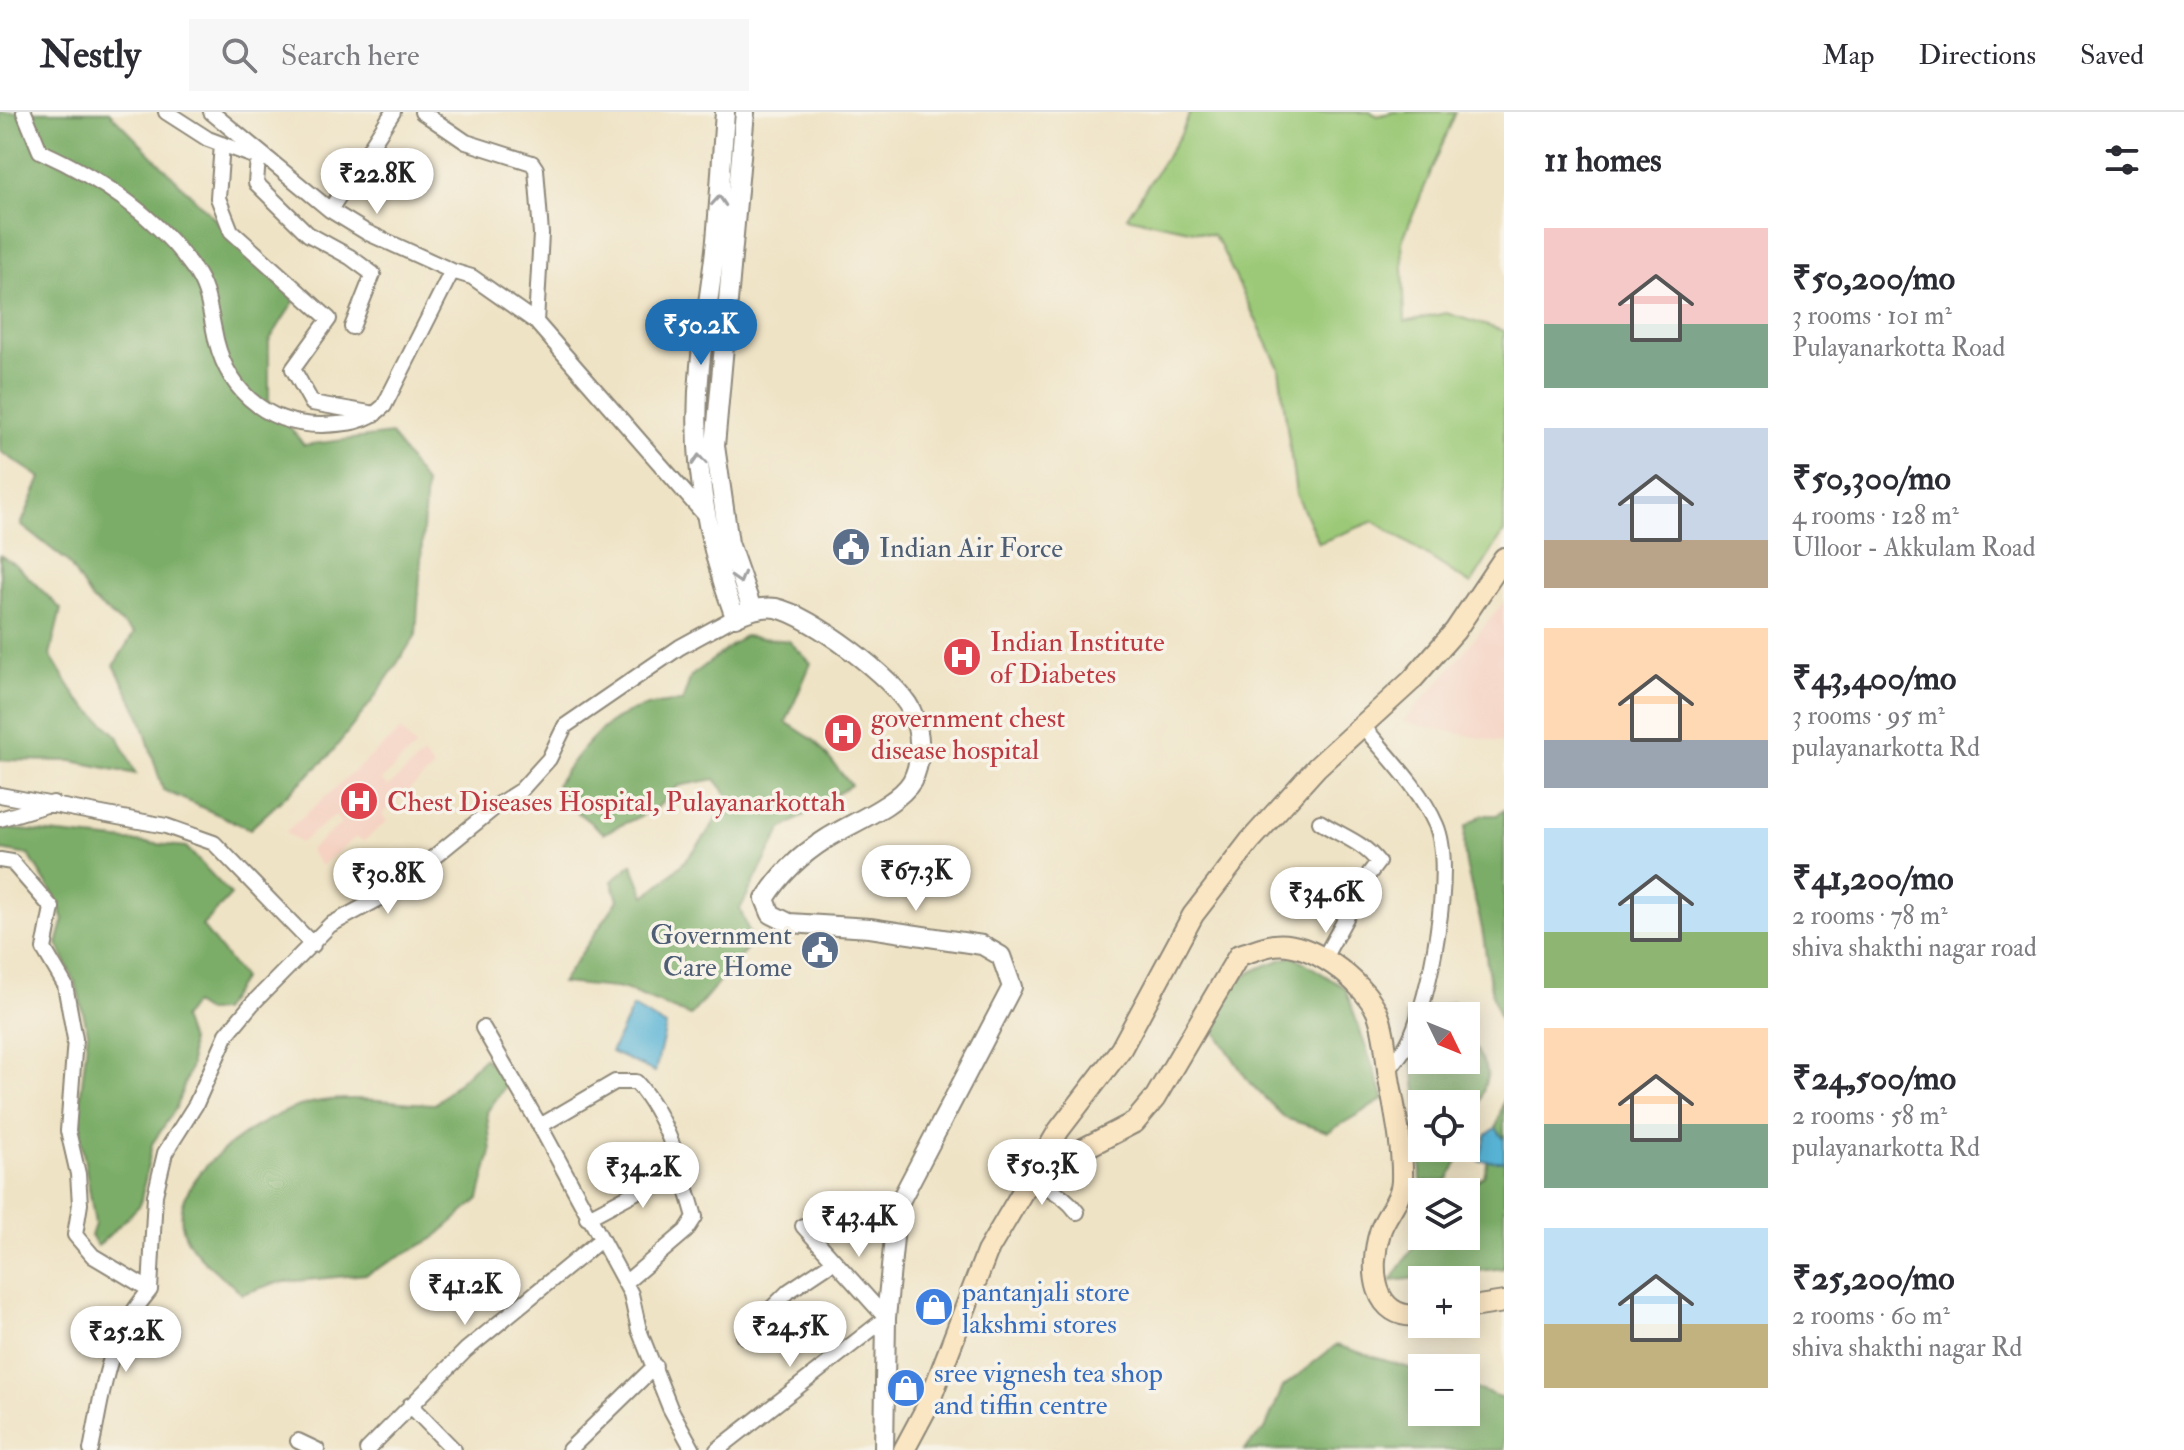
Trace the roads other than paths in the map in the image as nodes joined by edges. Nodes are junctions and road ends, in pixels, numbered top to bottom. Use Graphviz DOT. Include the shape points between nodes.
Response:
graph roads {
  1 [pos="24,112"];
  2 [pos="166,112"];
  3 [pos="211,112"];
  4 [pos="393,112"];
  5 [pos="422,112"];
  6 [pos="725,112"];
  7 [pos="745,112"];
  8 [pos="222,144"];
  9 [pos="264,160"];
  10 [pos="330,210"];
  11 [pos="452,271"];
  12 [pos="536,322"];
  13 [pos="352,327"];
  14 [pos="375,414"];
  15 [pos="706,517"];
  16 [pos="729,543"];
  17 [pos="1504,558"];
  18 [pos="752,609"];
  19 [pos="735,617"];
  20 [pos="1363,726"];
  21 [pos="0,795"];
  22 [pos="53,803"];
  23 [pos="0,819"];
  24 [pos="1320,822"];
  25 [pos="0,860"];
  26 [pos="1291,887"];
  27 [pos="1353,895"];
  28 [pos="313,945"];
  29 [pos="1324,958"];
  30 [pos="483,1028"];
  31 [pos="1388,1071"];
  32 [pos="540,1126"];
  33 [pos="681,1168"];
  34 [pos="1031,1176"];
  35 [pos="1077,1212"];
  36 [pos="587,1218"];
  37 [pos="803,1226"];
  38 [pos="599,1241"];
  39 [pos="834,1261"];
  40 [pos="625,1283"];
  41 [pos="150,1290"];
  42 [pos="1504,1302"];
  43 [pos="1480,1306"];
  44 [pos="1408,1317"];
  45 [pos="886,1318"];
  46 [pos="744,1336"];
  47 [pos="655,1366"];
  48 [pos="410,1405"];
  49 [pos="298,1441"];
  50 [pos="91,1450"];
  51 [pos="317,1450"];
  52 [pos="367,1450"];
  53 [pos="454,1450"];
  54 [pos="569,1450"];
  55 [pos="693,1450"];
  56 [pos="717,1450"];
  57 [pos="884,1450"];
  58 [pos="904,1450"];
  1 -- 14 [label="street" via="40,151 121,196 166,233 195,270 211,303 214,332 230,377 263,412 314,425 359,422"];
  2 -- 8 [label="street"];
  3 -- 9 [label="street"];
  4 -- 10 [label="street"];
  5 -- 12 [label="street" via="466,142 532,163 536,169 541,234"];
  15 -- 6 [label="street, one-way" via="698,461 699,369"];
  7 -- 16 [label="street" via="715,446"];
  8 -- 9 [label="street"];
  8 -- 14 [label="street" via="218,198 231,231 329,319 293,369 312,403"];
  9 -- 10 [label="street"];
  9 -- 13 [label="street" via="256,183 308,234 373,274"];
  10 -- 11 [label="street"];
  11 -- 12 [label="street" via="472,277"];
  11 -- 14 [label="street" via="384,406"];
  12 -- 15 [label="street"];
  15 -- 16 [label="street"];
  15 -- 19 [label="street"];
  16 -- 18 [label="street, one-way"];
  17 -- 20 [label="main road" via="1455,631"];
  18 -- 19 [label="street"];
  18 -- 45 [label="street" via="790,613 850,648 909,706 920,747 912,780 902,793 824,840 778,879 765,899 771,914 789,923 870,928 982,945 1001,956 1011,977 1005,1005 897,1207"];
  19 -- 28 [label="street" via="680,647 565,726 549,759 521,790 391,892 330,925"];
  20 -- 31 [label="street" via="1427,807 1443,854 1441,908 1428,979 1409,1041"];
  20 -- 34 [label="main road" via="1317,767 1211,890 1121,1049"];
  21 -- 22 [label="street"];
  22 -- 23 [label="street"];
  22 -- 28 [label="street" via="166,826 214,843"];
  24 -- 27 [label="street" via="1365,846 1378,862"];
  25 -- 41 [label="street" via="12,862 52,908 44,949 65,985 75,1039 68,1131 78,1174 75,1235 93,1256"];
  26 -- 27 [label="street"];
  27 -- 29 [label="street" via="1358,896"];
  28 -- 41 [label="street" via="227,1034 196,1104 165,1153 155,1195"];
  29 -- 31 [label="main road" via="1350,974 1377,1012"];
  29 -- 34 [label="main road" via="1277,944 1239,955 1168,1077 1135,1122"];
  30 -- 32 [label="street"];
  31 -- 44 [label="main road" via="1402,1185 1380,1230 1374,1263 1386,1307"];
  32 -- 33 [label="street" via="615,1082 636,1082"];
  32 -- 36 [label="street"];
  33 -- 36 [label="street"];
  33 -- 40 [label="street" via="695,1217 686,1231"];
  34 -- 35 [label="street" via="1064,1194"];
  34 -- 58 [label="main road" via="987,1252 928,1405"];
  36 -- 38 [label="street"];
  37 -- 39 [label="street"];
  38 -- 40 [label="street"];
  38 -- 48 [label="street" via="466,1350"];
  39 -- 45 [label="street"];
  39 -- 46 [label="street" via="789,1291"];
  40 -- 47 [label="street"];
  41 -- 50 [label="street" via="129,1314 113,1345"];
  42 -- 43 [label="main road"];
  45 -- 56 [label="street"];
  45 -- 57 [label="street"];
  47 -- 54 [label="street"];
  47 -- 55 [label="street"];
  48 -- 52 [label="street"];
  48 -- 53 [label="street"];
  49 -- 51 [label="street"];
}
